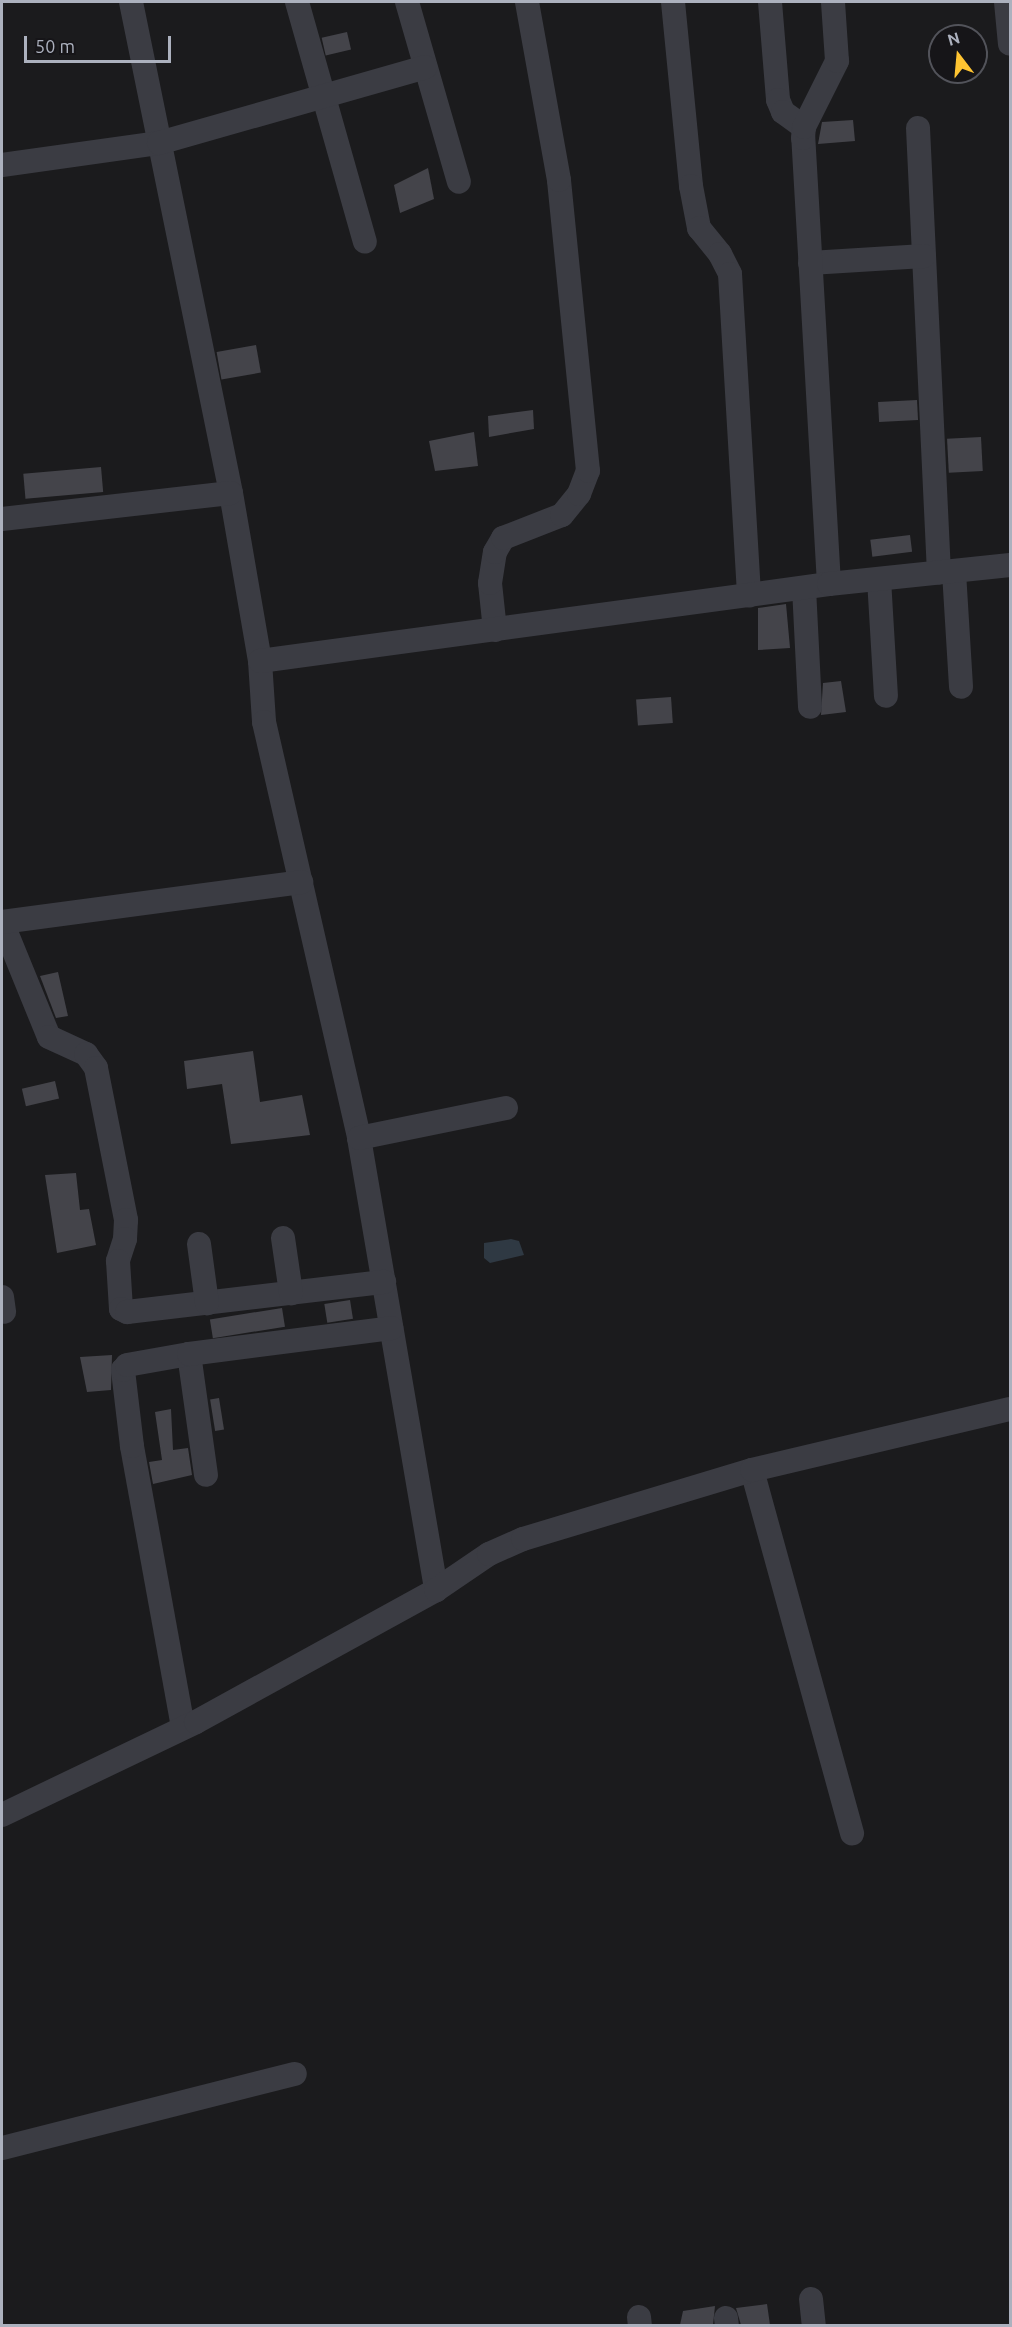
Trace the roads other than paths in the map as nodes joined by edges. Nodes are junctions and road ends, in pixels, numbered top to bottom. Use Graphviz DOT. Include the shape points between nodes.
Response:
graph roads {
  1 [pos="131,2"];
  2 [pos="297,2"];
  3 [pos="407,2"];
  4 [pos="527,2"];
  5 [pos="673,2"];
  6 [pos="770,2"];
  7 [pos="832,2"];
  8 [pos="1006,2"];
  9 [pos="1011,44"];
  10 [pos="425,67"];
  11 [pos="324,96"];
  12 [pos="804,127"];
  13 [pos="918,128"];
  14 [pos="159,142"];
  15 [pos="2,165"];
  16 [pos="459,182"];
  17 [pos="365,242"];
  18 [pos="924,256"];
  19 [pos="810,263"];
  20 [pos="231,493"];
  21 [pos="2,519"];
  22 [pos="1011,565"];
  23 [pos="946,572"];
  24 [pos="879,579"];
  25 [pos="829,584"];
  26 [pos="804,588"];
  27 [pos="749,595"];
  28 [pos="495,630"];
  29 [pos="260,661"];
  30 [pos="960,687"];
  31 [pos="886,696"];
  32 [pos="810,706"];
  33 [pos="300,882"];
  34 [pos="2,922"];
  35 [pos="506,1108"];
  36 [pos="359,1138"];
  37 [pos="283,1238"];
  38 [pos="199,1244"];
  39 [pos="384,1282"];
  40 [pos="291,1293"];
  41 [pos="207,1303"];
  42 [pos="391,1328"];
  43 [pos="189,1354"];
  44 [pos="1011,1409"];
  45 [pos="752,1470"];
  46 [pos="206,1474"];
  47 [pos="436,1590"];
  48 [pos="183,1727"];
  49 [pos="2,1815"];
  50 [pos="852,1834"];
  51 [pos="295,2074"];
  52 [pos="2,2148"];
  53 [pos="811,2299"];
  54 [pos="814,2325"];
  1 -- 14 [label="street"];
  2 -- 11 [label="street"];
  3 -- 10 [label="street"];
  4 -- 28 [label="street" via="559,180 588,471 579,494 562,515 503,538 495,552 490,583"];
  5 -- 27 [label="street" via="691,186 699,228 730,274"];
  6 -- 12 [label="street" via="778,99 783,112"];
  7 -- 12 [label="street" via="837,61"];
  8 -- 9 [label="street"];
  10 -- 11 [label="street"];
  10 -- 16 [label="street"];
  11 -- 14 [label="street"];
  11 -- 17 [label="street"];
  12 -- 19 [label="street"];
  13 -- 18 [label="street"];
  14 -- 15 [label="street"];
  14 -- 20 [label="street"];
  18 -- 19 [label="street"];
  18 -- 23 [label="street"];
  19 -- 25 [label="street"];
  20 -- 21 [label="street"];
  20 -- 29 [label="street"];
  22 -- 23 [label="street"];
  23 -- 24 [label="street"];
  23 -- 30 [label="street"];
  24 -- 25 [label="street"];
  24 -- 31 [label="street"];
  25 -- 26 [label="street"];
  26 -- 27 [label="street"];
  26 -- 32 [label="street"];
  27 -- 28 [label="street"];
  28 -- 29 [label="street"];
  29 -- 33 [label="street" via="264,722"];
  33 -- 34 [label="street"];
  33 -- 36 [label="street"];
  34 -- 41 [label="street" via="49,1037 86,1054 96,1068 126,1220 118,1261 121,1309"];
  35 -- 36 [label="street"];
  36 -- 39 [label="street"];
  37 -- 40 [label="street"];
  38 -- 41 [label="street"];
  39 -- 40 [label="street"];
  39 -- 42 [label="street"];
  40 -- 41 [label="street"];
  42 -- 43 [label="street"];
  42 -- 47 [label="street"];
  43 -- 46 [label="street"];
  43 -- 48 [label="street" via="127,1365 122,1377"];
  44 -- 45 [label="street"];
  45 -- 47 [label="street" via="523,1539 489,1554"];
  45 -- 50 [label="street"];
  47 -- 48 [label="street"];
  48 -- 49 [label="street"];
  51 -- 52 [label="street"];
  53 -- 54 [label="street"];
}
